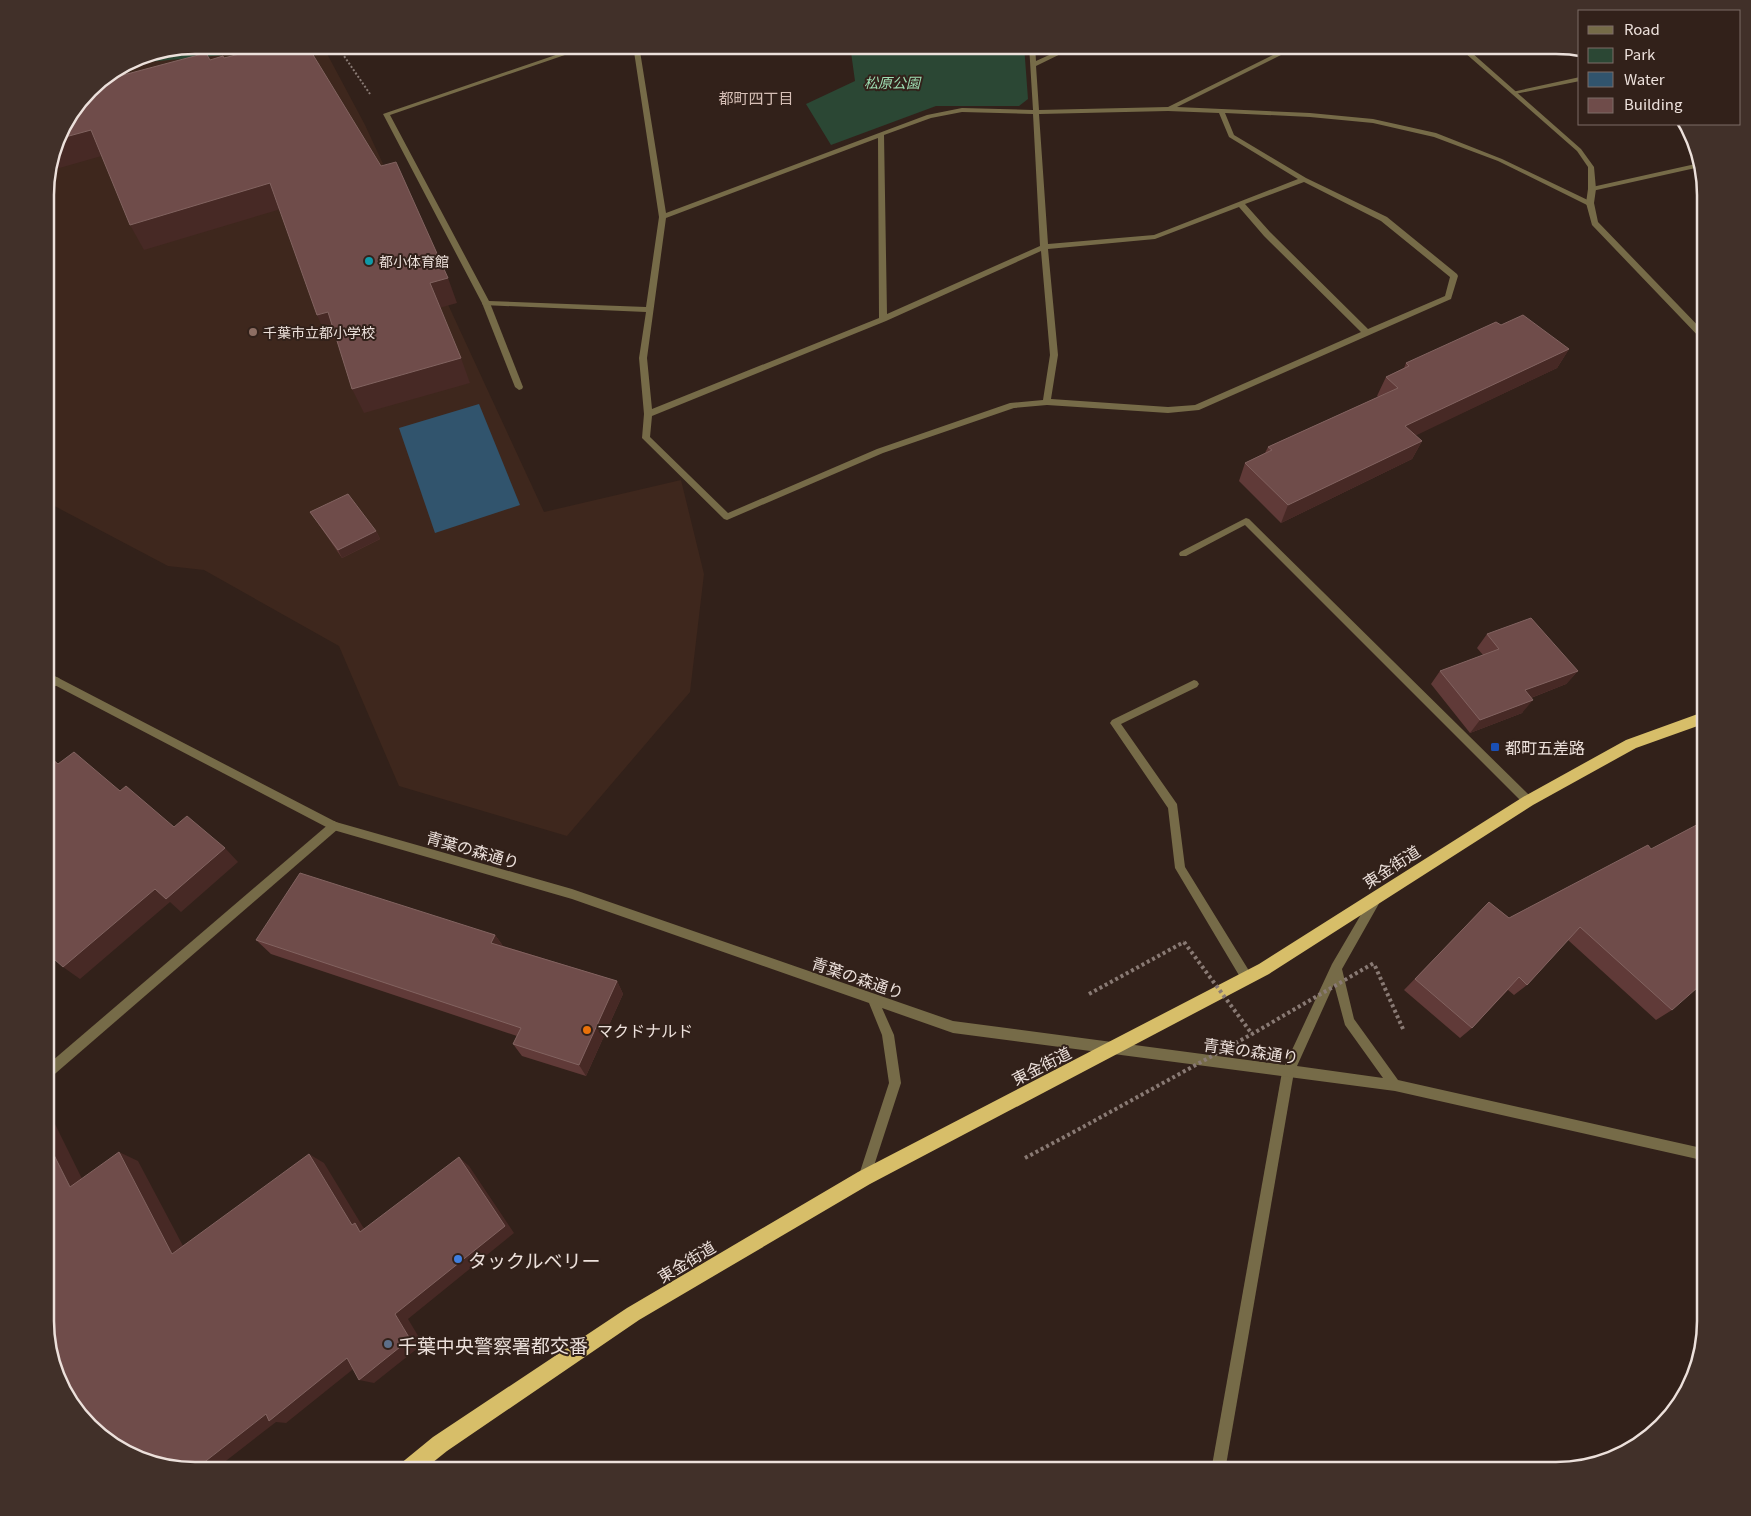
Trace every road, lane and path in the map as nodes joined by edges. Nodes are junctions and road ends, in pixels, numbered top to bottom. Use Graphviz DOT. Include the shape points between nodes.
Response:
graph roads {
  1 [pos="343,54"];
  2 [pos="564,54"];
  3 [pos="639,54"];
  4 [pos="1032,54"];
  5 [pos="1057,54"];
  6 [pos="1280,54"];
  7 [pos="1470,54"];
  8 [pos="1033,65"];
  9 [pos="1578,78"];
  10 [pos="1515,92"];
  11 [pos="1168,110"];
  12 [pos="1221,111"];
  13 [pos="1037,112"];
  14 [pos="386,114"];
  15 [pos="881,135"];
  16 [pos="1695,167"];
  17 [pos="1304,179"];
  18 [pos="1592,188"];
  19 [pos="1590,203"];
  20 [pos="1242,204"];
  21 [pos="663,217"];
  22 [pos="1044,247"];
  23 [pos="486,303"];
  24 [pos="650,310"];
  25 [pos="883,319"];
  26 [pos="1697,330"];
  27 [pos="1367,333"];
  28 [pos="519,387"];
  29 [pos="1047,402"];
  30 [pos="648,414"];
  31 [pos="1183,554"];
  32 [pos="56,681"];
  33 [pos="1194,684"];
  34 [pos="1697,719"];
  35 [pos="1528,801"];
  36 [pos="334,826"];
  37 [pos="1377,898"];
  38 [pos="1336,968"];
  39 [pos="1247,978"];
  40 [pos="1090,994"];
  41 [pos="873,999"];
  42 [pos="1403,1029"];
  43 [pos="1252,1034"];
  44 [pos="1116,1048"];
  45 [pos="54,1068"];
  46 [pos="1288,1072"];
  47 [pos="1395,1085"];
  48 [pos="1697,1153"];
  49 [pos="1025,1158"];
  50 [pos="864,1178"];
  51 [pos="418,1462"];
  52 [pos="1220,1462"];
  1 -- 14 [label="path"];
  2 -- 14 [label="street"];
  3 -- 21 [label="street"];
  4 -- 8 [label="street"];
  5 -- 8 [label="street"];
  6 -- 11 [label="street"];
  7 -- 10 [label="street"];
  8 -- 13 [label="street"];
  9 -- 10 [label="street"];
  10 -- 18 [label="street" via="1579,150 1591,168"];
  11 -- 12 [label="street"];
  11 -- 13 [label="street"];
  12 -- 17 [label="street" via="1231,136"];
  12 -- 19 [label="street" via="1364,120 1436,135 1500,160"];
  13 -- 15 [label="street" via="962,110 929,116"];
  13 -- 22 [label="street"];
  14 -- 23 [label="street"];
  15 -- 21 [label="street"];
  15 -- 25 [label="street"];
  16 -- 18 [label="street"];
  17 -- 20 [label="street"];
  17 -- 27 [label="street" via="1384,219 1454,276 1448,297"];
  18 -- 19 [label="street"];
  19 -- 26 [label="street" via="1594,223"];
  20 -- 22 [label="street" via="1155,237"];
  20 -- 27 [label="street" via="1267,234"];
  21 -- 24 [label="street"];
  22 -- 25 [label="street"];
  22 -- 29 [label="street" via="1054,355"];
  23 -- 24 [label="street"];
  23 -- 28 [label="street"];
  24 -- 30 [label="street" via="643,358"];
  25 -- 30 [label="street"];
  27 -- 29 [label="street" via="1196,408 1168,410"];
  29 -- 30 [label="street" via="1013,405 880,452 727,517 646,438"];
  31 -- 35 [label="street" via="1246,520"];
  32 -- 36 [label="street, 青葉の森通り"];
  33 -- 39 [label="street" via="1115,723 1173,807 1180,868"];
  34 -- 35 [label="highway, 東金街道" via="1631,744"];
  35 -- 37 [label="highway, 東金街道"];
  36 -- 41 [label="street, 青葉の森通り" via="572,894"];
  36 -- 45 [label="street"];
  37 -- 38 [label="street"];
  37 -- 39 [label="highway, 東金街道"];
  38 -- 46 [label="street"];
  38 -- 47 [label="street" via="1349,1021"];
  39 -- 44 [label="highway, 東金街道"];
  40 -- 43 [label="path, bridge" via="1184,942"];
  41 -- 44 [label="street, 青葉の森通り" via="953,1027"];
  41 -- 50 [label="street" via="888,1035 895,1083"];
  42 -- 43 [label="path, bridge" via="1374,963"];
  43 -- 49 [label="path, bridge"];
  44 -- 46 [label="street, 青葉の森通り"];
  44 -- 50 [label="highway, 東金街道"];
  46 -- 47 [label="street, 青葉の森通り"];
  46 -- 52 [label="street"];
  47 -- 48 [label="street, 青葉の森通り"];
  50 -- 51 [label="highway, 東金街道" via="633,1314"];
}
